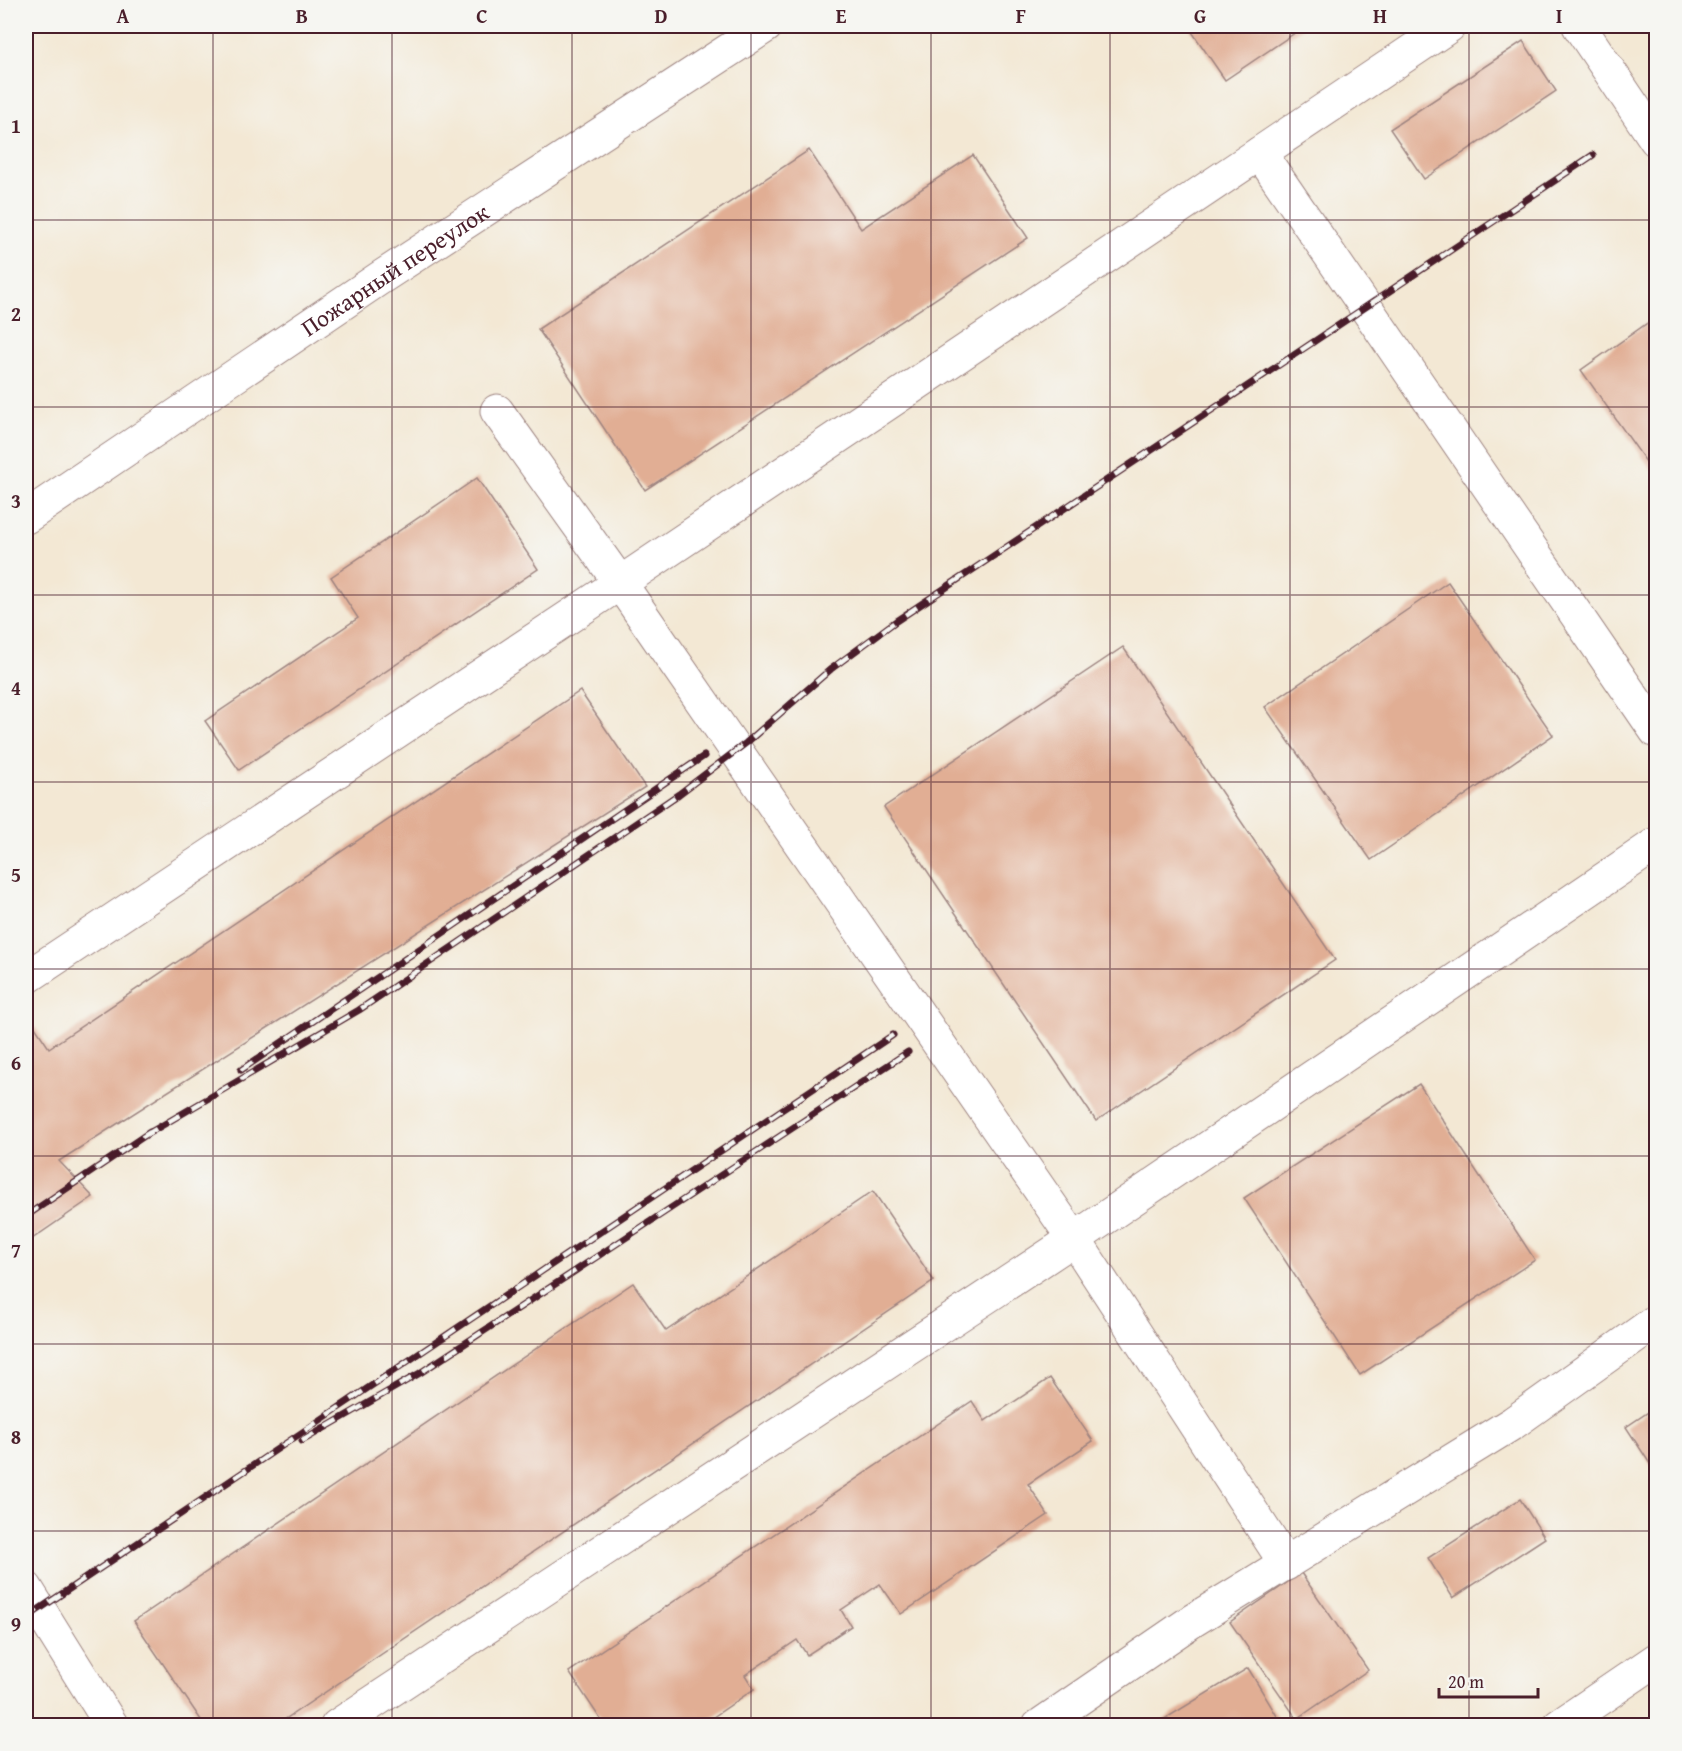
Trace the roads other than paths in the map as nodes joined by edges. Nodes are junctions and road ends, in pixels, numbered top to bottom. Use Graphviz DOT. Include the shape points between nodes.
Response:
graph roads {
  1 [pos="766,26"];
  2 [pos="1449,26"];
  3 [pos="1579,26"];
  4 [pos="1656,140"];
  5 [pos="1260,153"];
  6 [pos="497,411"];
  7 [pos="26,517"];
  8 [pos="620,582"];
  9 [pos="1656,731"];
  10 [pos="1656,844"];
  11 [pos="26,978"];
  12 [pos="1074,1239"];
  13 [pos="1656,1322"];
  14 [pos="1286,1564"];
  15 [pos="26,1587"];
  16 [pos="1656,1660"];
  17 [pos="112,1725"];
  18 [pos="338,1725"];
  19 [pos="1039,1725"];
  20 [pos="1559,1725"];
  1 -- 7 [label="street, Пожарный переулок" via="380,278"];
  2 -- 5 [label="street"];
  3 -- 4 [label="street"];
  5 -- 8 [label="street"];
  5 -- 9 [label="street"];
  6 -- 8 [label="street"];
  8 -- 11 [label="street"];
  8 -- 12 [label="street"];
  10 -- 12 [label="street"];
  12 -- 14 [label="street"];
  12 -- 18 [label="street"];
  13 -- 14 [label="street" via="1513,1423"];
  14 -- 19 [label="street" via="1192,1621"];
  15 -- 17 [label="street"];
  16 -- 20 [label="street"];
}
